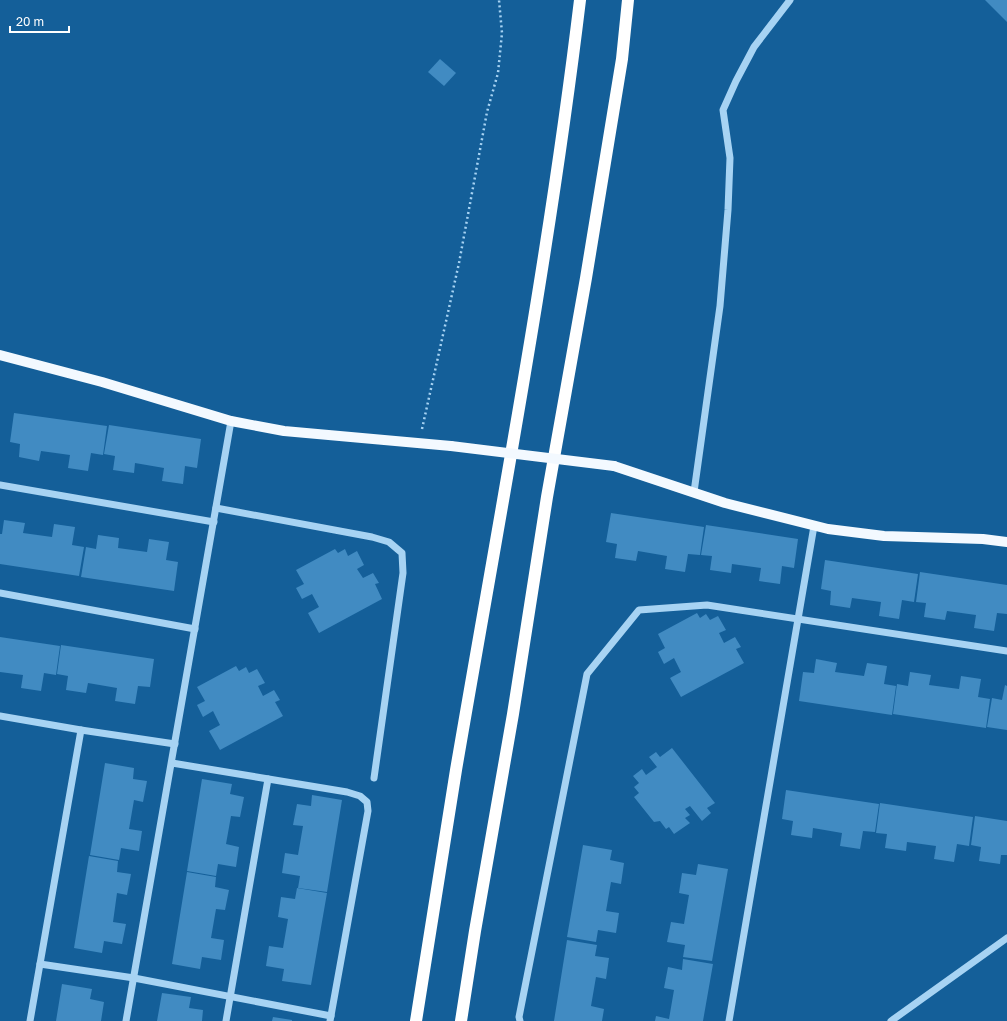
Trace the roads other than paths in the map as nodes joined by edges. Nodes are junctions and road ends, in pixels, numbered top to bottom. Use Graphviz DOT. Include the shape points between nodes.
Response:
graph roads {
  1 [pos="580,0"];
  2 [pos="628,0"];
  3 [pos="790,0"];
  4 [pos="0,355"];
  5 [pos="231,421"];
  6 [pos="0,485"];
  7 [pos="694,492"];
  8 [pos="216,508"];
  9 [pos="214,522"];
  10 [pos="814,526"];
  11 [pos="1007,542"];
  12 [pos="0,593"];
  13 [pos="798,619"];
  14 [pos="195,629"];
  15 [pos="1007,651"];
  16 [pos="0,716"];
  17 [pos="81,730"];
  18 [pos="175,744"];
  19 [pos="172,763"];
  20 [pos="374,778"];
  21 [pos="268,779"];
  22 [pos="1007,938"];
  23 [pos="40,964"];
  24 [pos="134,978"];
  25 [pos="230,996"];
  26 [pos="331,1018"];
  27 [pos="30,1021"];
  28 [pos="126,1021"];
  29 [pos="226,1021"];
  30 [pos="416,1021"];
  31 [pos="462,1021"];
  32 [pos="520,1021"];
  33 [pos="729,1021"];
  34 [pos="891,1021"];
  1 -- 30 [label="highway" via="518,415 456,771"];
  2 -- 31 [label="highway" via="617,90 547,497"];
  3 -- 7 [label="street" via="754,47 723,110 730,158 728,210 720,306"];
  4 -- 5 [label="main road" via="102,382"];
  5 -- 7 [label="main road, bridge" via="284,431 451,446 614,466"];
  5 -- 8 [label="street"];
  6 -- 9 [label="street"];
  7 -- 10 [label="main road" via="725,503"];
  8 -- 9 [label="street"];
  8 -- 20 [label="street" via="372,537 389,542 402,553 403,573"];
  9 -- 14 [label="street"];
  10 -- 11 [label="main road" via="884,536"];
  10 -- 13 [label="street"];
  12 -- 14 [label="street"];
  13 -- 15 [label="street"];
  13 -- 32 [label="street" via="707,605 640,610 587,674 520,1010"];
  13 -- 33 [label="street"];
  14 -- 18 [label="street"];
  16 -- 17 [label="street"];
  17 -- 18 [label="street"];
  17 -- 23 [label="street"];
  18 -- 19 [label="street"];
  19 -- 21 [label="street"];
  19 -- 24 [label="street"];
  21 -- 25 [label="street"];
  21 -- 26 [label="street" via="347,792 360,796 367,802 368,811"];
  22 -- 34 [label="street"];
  23 -- 24 [label="street"];
  23 -- 27 [label="street"];
  24 -- 25 [label="street"];
  24 -- 28 [label="street"];
  25 -- 26 [label="street"];
  25 -- 29 [label="street"];
}
